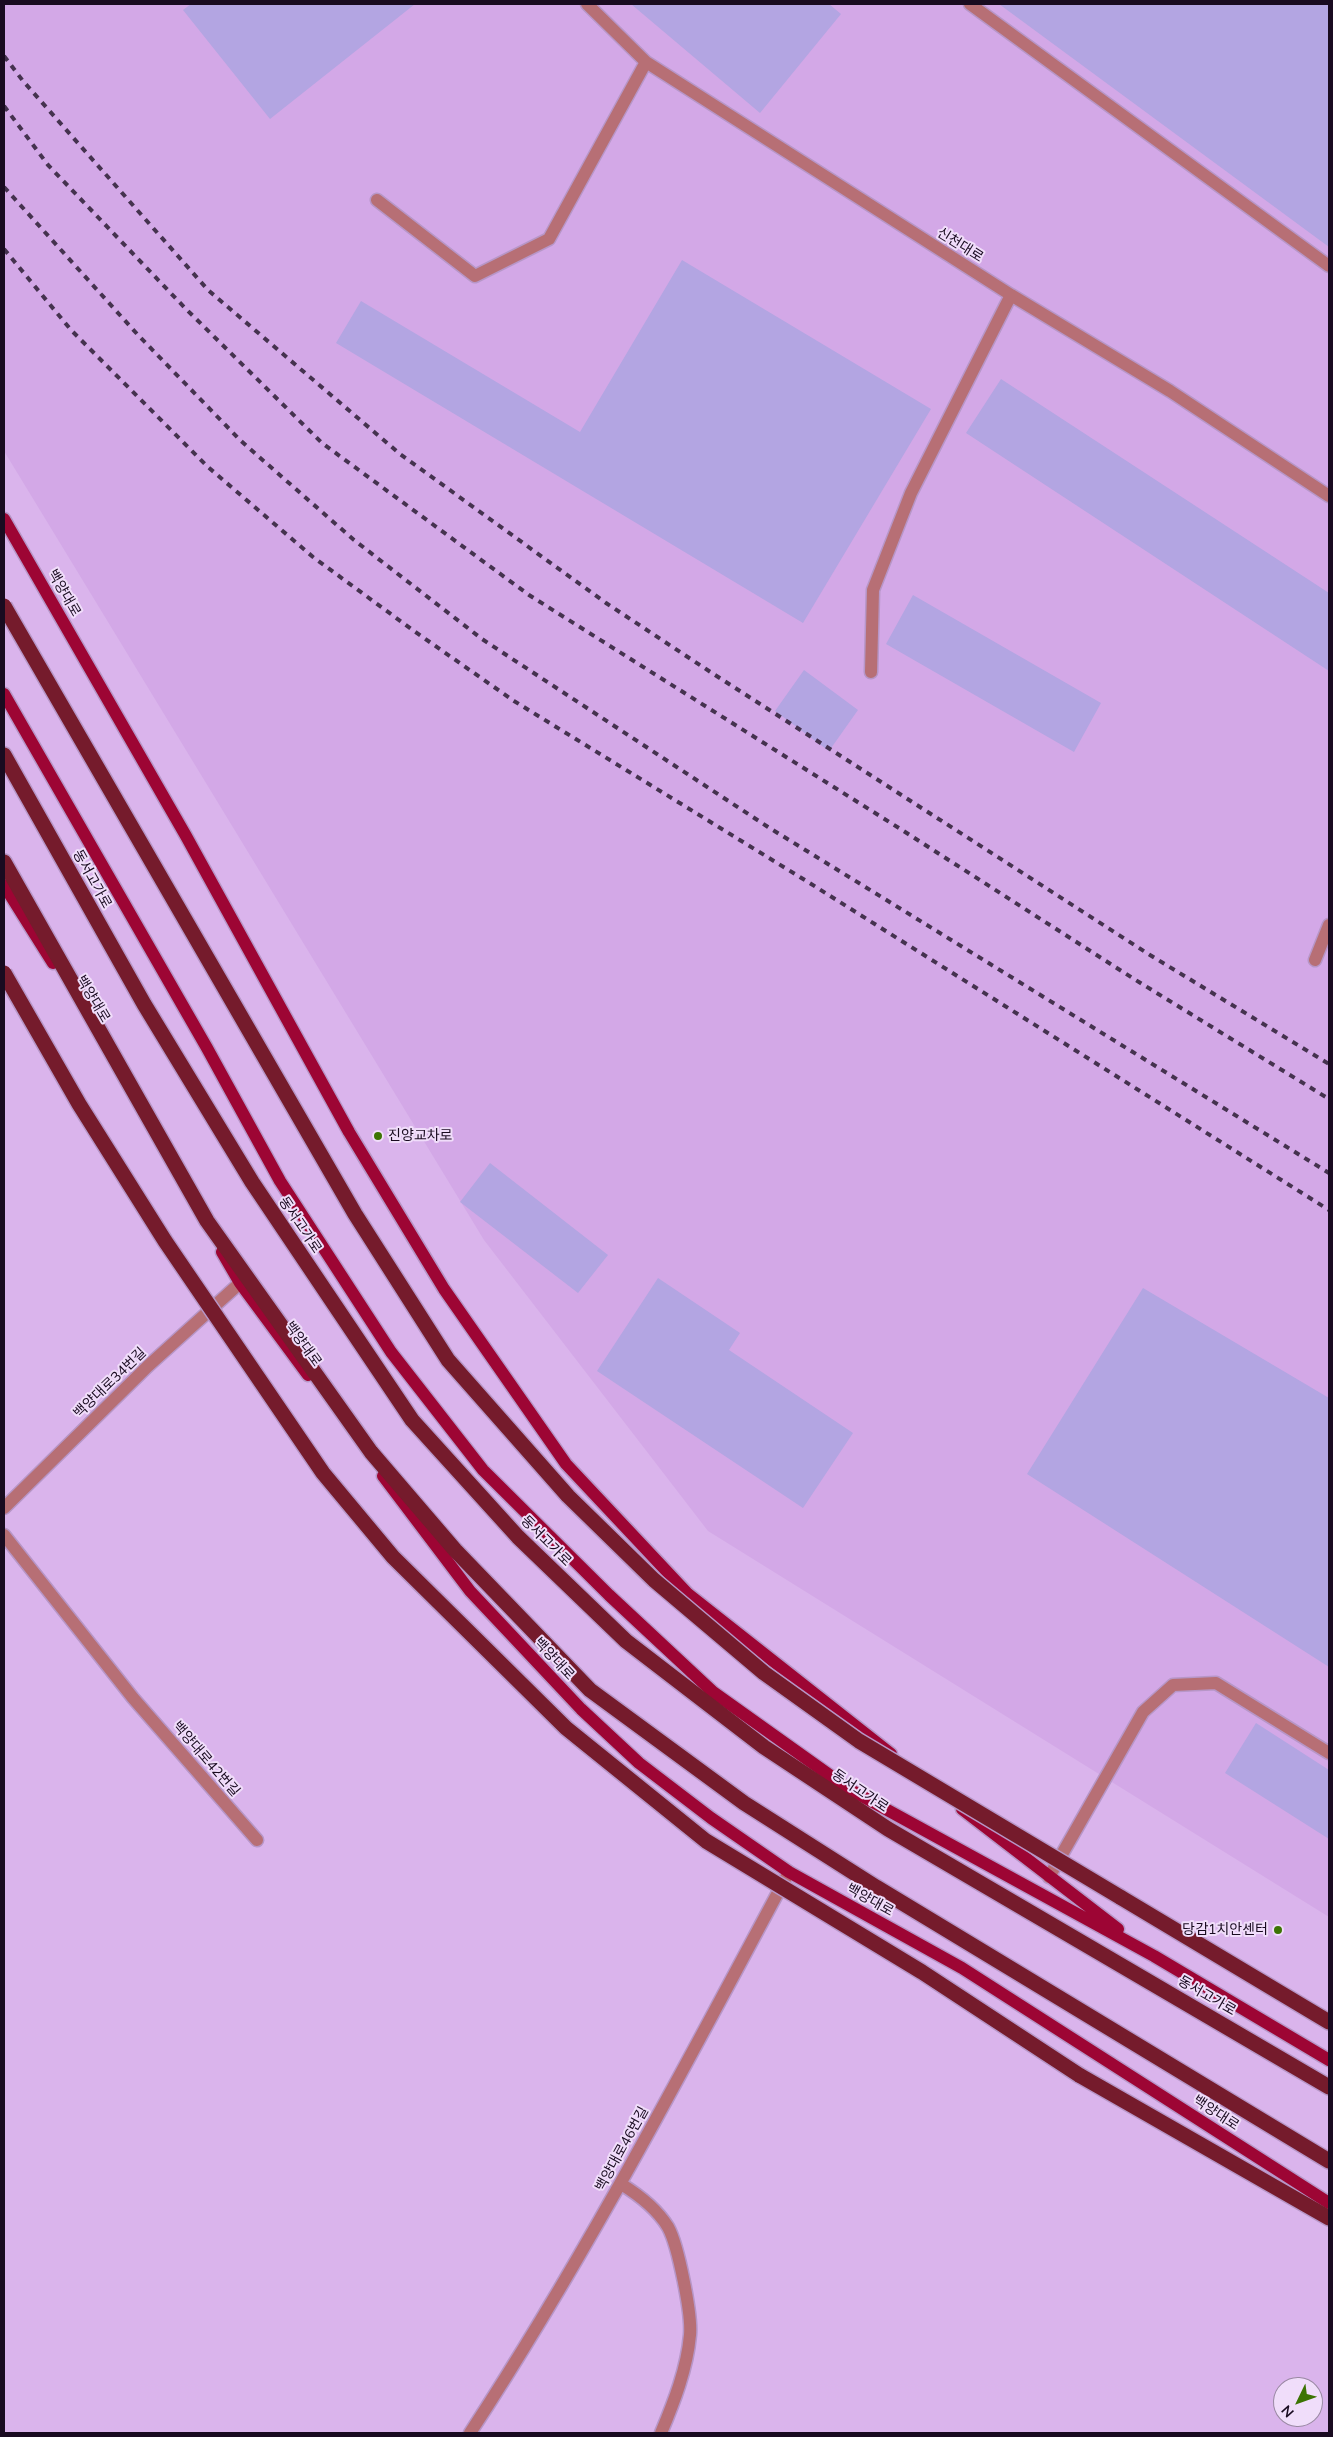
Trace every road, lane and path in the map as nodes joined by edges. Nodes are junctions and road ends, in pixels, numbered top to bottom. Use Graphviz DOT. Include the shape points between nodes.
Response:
graph roads {
  1 [pos="587,4"];
  2 [pos="970,4"];
  3 [pos="646,62"];
  4 [pos="378,200"];
  5 [pos="1329,266"];
  6 [pos="1011,295"];
  7 [pos="1329,496"];
  8 [pos="4,519"];
  9 [pos="4,606"];
  10 [pos="871,672"];
  11 [pos="4,694"];
  12 [pos="4,755"];
  13 [pos="4,862"];
  14 [pos="4,885"];
  15 [pos="1329,924"];
  16 [pos="1315,960"];
  17 [pos="4,973"];
  18 [pos="240,1283"];
  19 [pos="4,1508"];
  20 [pos="4,1535"];
  21 [pos="1329,1753"];
  22 [pos="256,1840"];
  23 [pos="789,1872"];
  24 [pos="1049,1877"];
  25 [pos="1154,1956"];
  26 [pos="1329,2022"];
  27 [pos="1329,2060"];
  28 [pos="1329,2087"];
  29 [pos="1329,2161"];
  30 [pos="621,2184"];
  31 [pos="1329,2203"];
  32 [pos="1329,2218"];
  33 [pos="470,2433"];
  34 [pos="661,2433"];
  1 -- 3 [label="street, 신천대로"];
  2 -- 5 [label="street"];
  3 -- 4 [label="street" via="550,239 475,276"];
  3 -- 6 [label="street, 신천대로"];
  6 -- 7 [label="street, 신천대로" via="1170,391"];
  6 -- 10 [label="street" via="911,493 873,590"];
  8 -- 24 [label="main road, 백양대로" via="186,836 349,1132 444,1289 566,1464 688,1594"];
  9 -- 26 [label="highway, bridge" via="354,1214 448,1360 568,1496 654,1580 764,1674 859,1741"];
  11 -- 25 [label="main road, 백양대로" via="280,1181 391,1352 483,1470 608,1596 713,1692 849,1789"];
  12 -- 28 [label="highway, 동서고가로" via="144,1004 252,1182 412,1420 518,1537 626,1641 764,1747 888,1829"];
  13 -- 29 [label="highway" via="206,1221 371,1452 455,1550 590,1690 744,1803 876,1887"];
  14 -- 18 [label="main road, 백양대로" via="83,1010"];
  15 -- 16 [label="street"];
  17 -- 32 [label="highway, bridge" via="79,1104 164,1241 323,1473 393,1556 566,1728 706,1841 922,1972 1079,2075"];
  18 -- 19 [label="street, 백양대로34번길" via="148,1366"];
  18 -- 23 [label="main road, 백양대로" via="355,1440 483,1605 581,1709 638,1763"];
  20 -- 22 [label="street, 백양대로42번길" via="133,1698"];
  21 -- 24 [label="street" via="1216,1683 1173,1685 1143,1712"];
  23 -- 30 [label="street, 백양대로46번길"];
  23 -- 31 [label="main road, 백양대로" via="962,1968"];
  24 -- 25 [label="main road, 백양대로"];
  25 -- 27 [label="main road, 백양대로"];
  30 -- 33 [label="street, 백양대로46번길" via="512,2370"];
  30 -- 34 [label="street" via="643,2197 668,2228 684,2278 690,2334 678,2392"];
}
